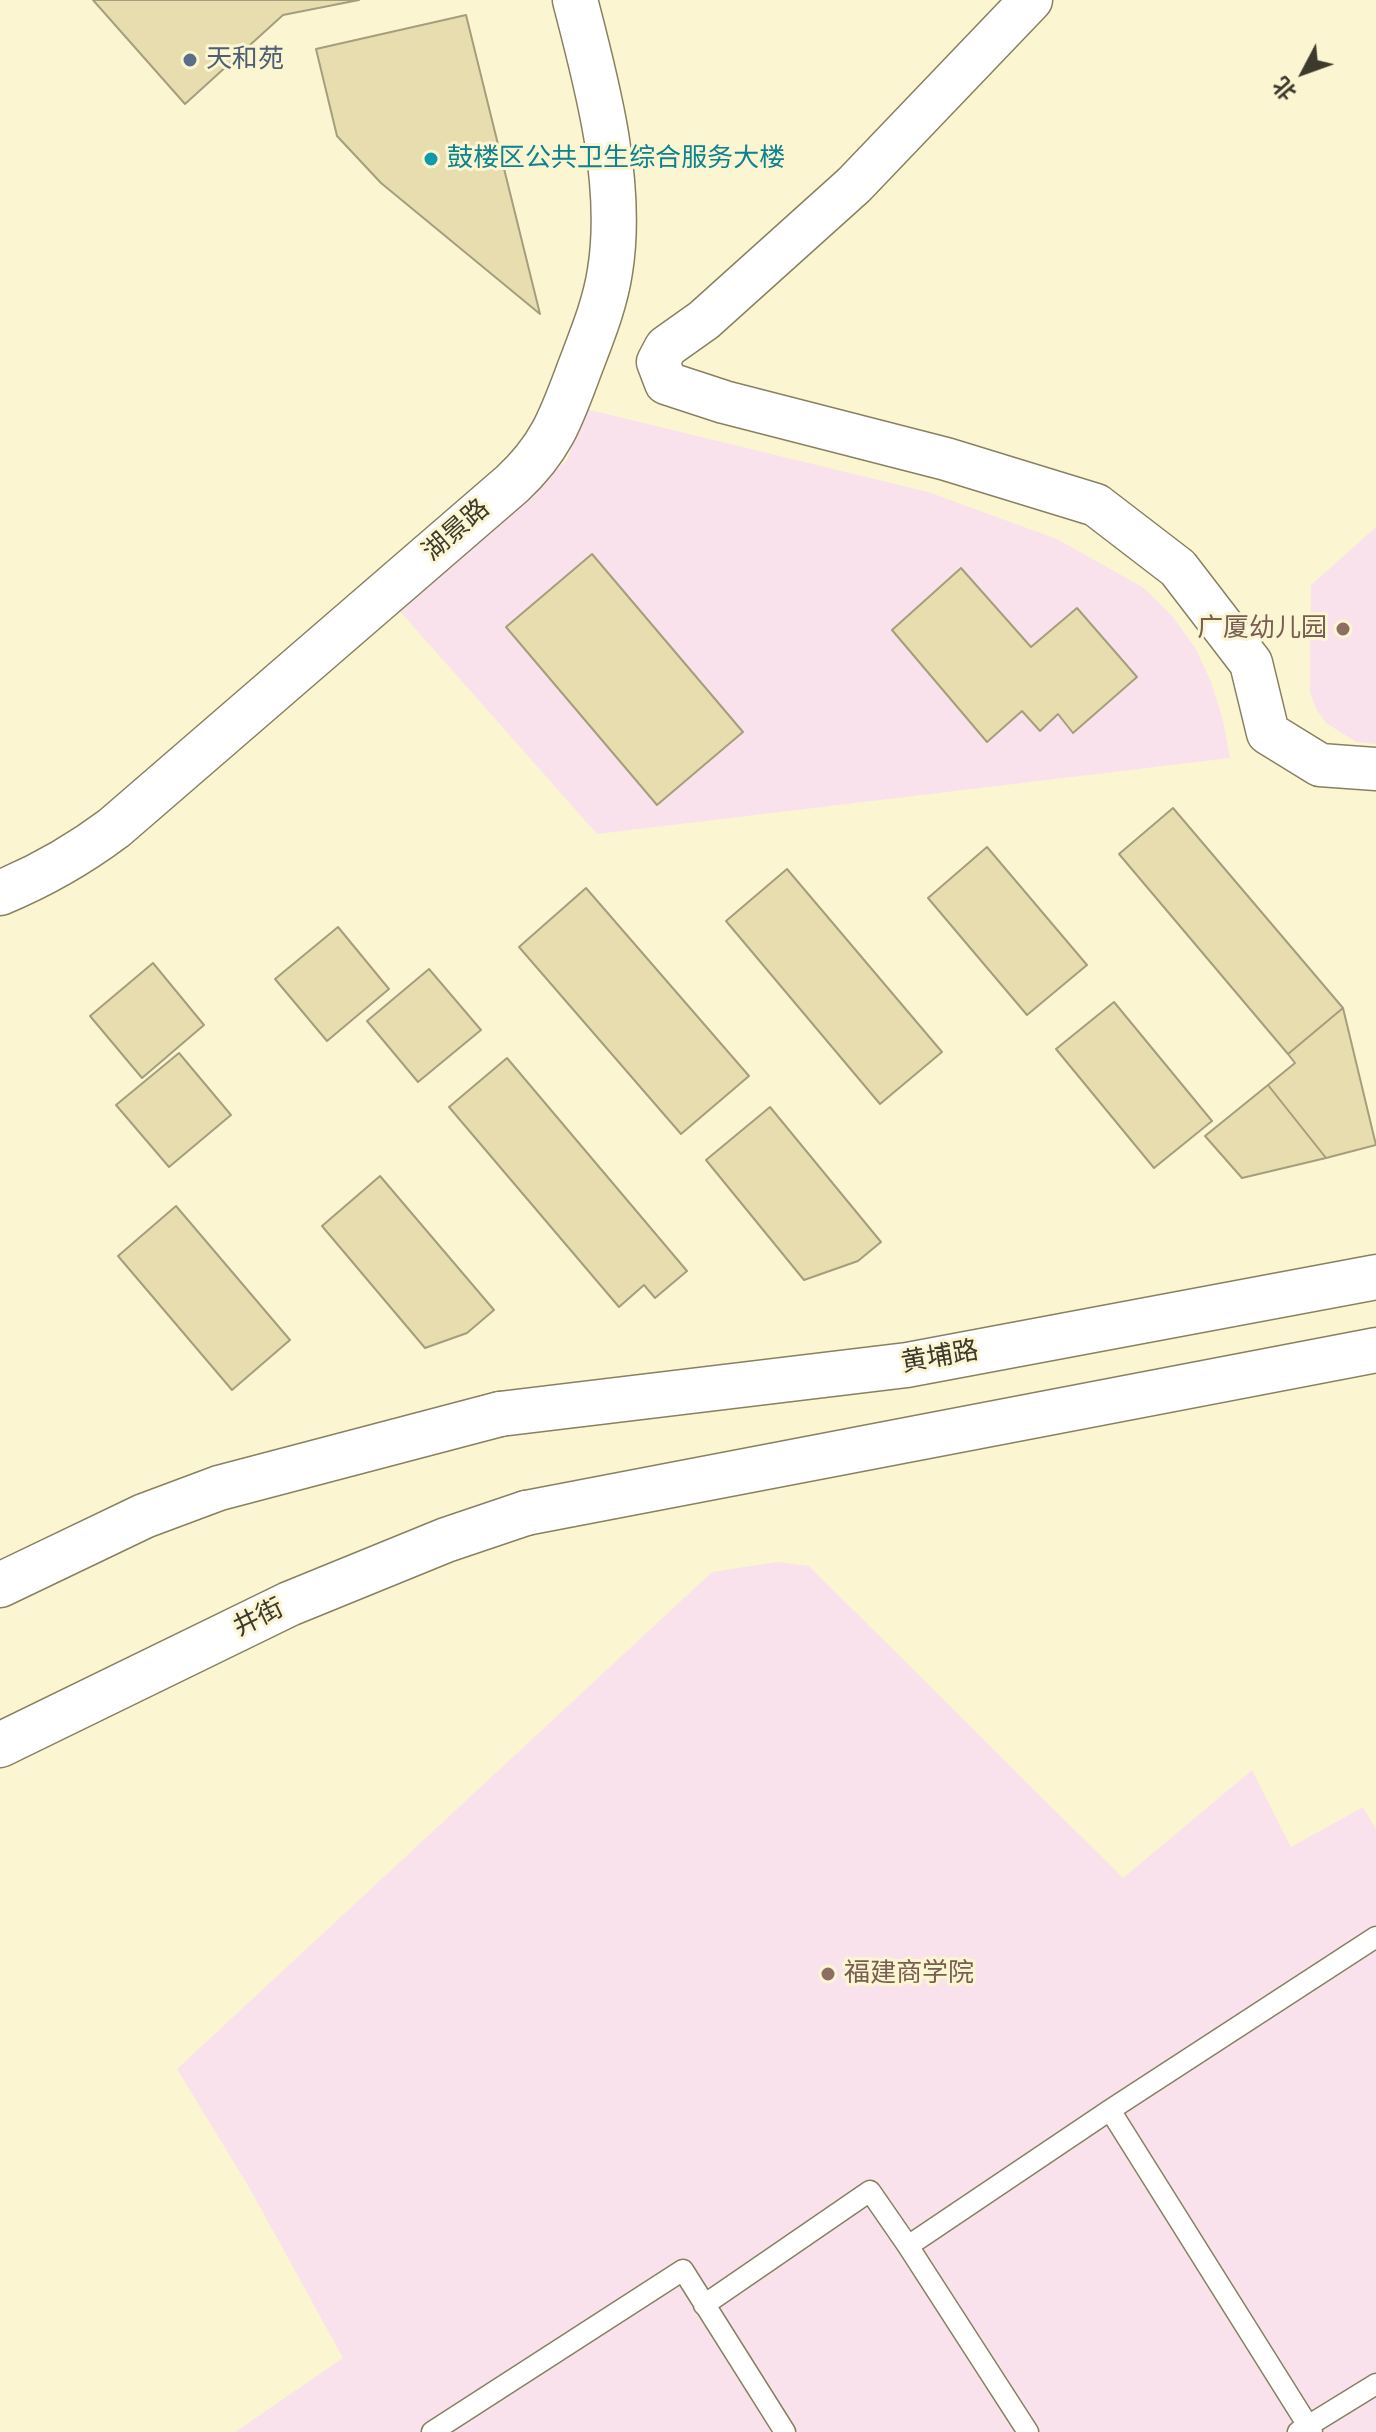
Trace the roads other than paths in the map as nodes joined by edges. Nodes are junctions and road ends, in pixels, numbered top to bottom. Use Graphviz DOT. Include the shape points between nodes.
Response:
graph roads {
  1 [pos="575,0"];
  2 [pos="1031,0"];
  3 [pos="1376,769"];
  4 [pos="0,893"];
  5 [pos="1376,1277"];
  6 [pos="1376,1350"];
  7 [pos="0,1585"];
  8 [pos="0,1745"];
  9 [pos="1376,1937"];
  10 [pos="1110,2110"];
  11 [pos="908,2246"];
  12 [pos="704,2305"];
  13 [pos="1376,2384"];
  14 [pos="1306,2430"];
  15 [pos="432,2432"];
  16 [pos="785,2432"];
  17 [pos="1028,2432"];
  1 -- 4 [label="street, 湖景路" via="605,138 614,236 604,300 553,435 512,484 114,828 53,869"];
  2 -- 3 [label="street" via="854,185 704,320 666,347 658,362 666,383 1096,505 1178,568 1251,663 1268,733 1320,765"];
  5 -- 7 [label="street, 黄埔路" via="907,1365 500,1414 219,1488 144,1516"];
  6 -- 8 [label="street, 井街" via="526,1513 289,1604"];
  9 -- 10 [label="lane"];
  10 -- 11 [label="lane"];
  10 -- 14 [label="lane"];
  11 -- 12 [label="lane" via="870,2191"];
  11 -- 17 [label="lane"];
  12 -- 15 [label="lane" via="683,2270"];
  12 -- 16 [label="lane"];
  13 -- 14 [label="lane"];
}
